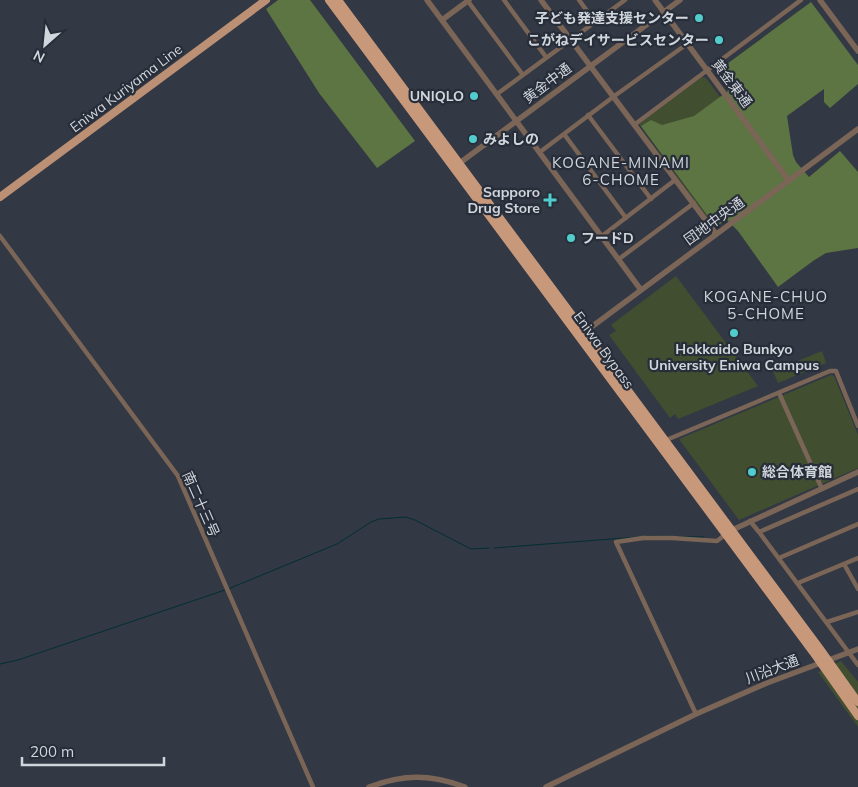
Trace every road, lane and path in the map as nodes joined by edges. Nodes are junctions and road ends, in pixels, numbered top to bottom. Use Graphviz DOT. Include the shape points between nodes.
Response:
graph roads {
  1 [pos="266,0"];
  2 [pos="329,0"];
  3 [pos="338,0"];
  4 [pos="427,0"];
  5 [pos="468,0"];
  6 [pos="504,0"];
  7 [pos="541,0"];
  8 [pos="579,0"];
  9 [pos="615,0"];
  10 [pos="625,0"];
  11 [pos="655,0"];
  12 [pos="680,0"];
  13 [pos="801,0"];
  14 [pos="820,0"];
  15 [pos="618,5"];
  16 [pos="664,12"];
  17 [pos="442,20"];
  18 [pos="595,22"];
  19 [pos="570,39"];
  20 [pos="687,44"];
  21 [pos="858,51"];
  22 [pos="546,57"];
  23 [pos="590,66"];
  24 [pos="708,71"];
  25 [pos="523,75"];
  26 [pos="497,94"];
  27 [pos="613,97"];
  28 [pos="588,115"];
  29 [pos="517,121"];
  30 [pos="634,125"];
  31 [pos="858,129"];
  32 [pos="564,134"];
  33 [pos="540,152"];
  34 [pos="456,166"];
  35 [pos="676,180"];
  36 [pos="789,181"];
  37 [pos="0,197"];
  38 [pos="651,199"];
  39 [pos="694,203"];
  40 [pos="626,218"];
  41 [pos="716,234"];
  42 [pos="0,236"];
  43 [pos="602,236"];
  44 [pos="619,260"];
  45 [pos="642,290"];
  46 [pos="581,334"];
  47 [pos="779,393"];
  48 [pos="858,426"];
  49 [pos="664,441"];
  50 [pos="858,472"];
  51 [pos="822,489"];
  52 [pos="858,489"];
  53 [pos="750,522"];
  54 [pos="858,524"];
  55 [pos="729,532"];
  56 [pos="759,532"];
  57 [pos="779,558"];
  58 [pos="858,558"];
  59 [pos="844,564"];
  60 [pos="798,583"];
  61 [pos="858,589"];
  62 [pos="858,612"];
  63 [pos="826,622"];
  64 [pos="858,650"];
  65 [pos="849,652"];
  66 [pos="829,660"];
  67 [pos="820,664"];
  68 [pos="858,665"];
  69 [pos="858,702"];
  70 [pos="696,714"];
  71 [pos="858,716"];
  72 [pos="312,787"];
  73 [pos="369,787"];
  74 [pos="465,787"];
  75 [pos="546,787"];
  1 -- 37 [label="main road, Eniwa Kuriyama Line"];
  2 -- 34 [label="highway, Eniwa Bypass"];
  3 -- 34 [label="highway, Eniwa Bypass"];
  4 -- 17 [label="street"];
  5 -- 17 [label="street"];
  5 -- 25 [label="street"];
  6 -- 22 [label="street"];
  7 -- 19 [label="street"];
  8 -- 18 [label="street"];
  9 -- 15 [label="street"];
  10 -- 15 [label="street"];
  11 -- 16 [label="street, 黄金東通"];
  12 -- 16 [label="street, 黄金中通"];
  13 -- 24 [label="street"];
  14 -- 21 [label="street"];
  15 -- 18 [label="street"];
  16 -- 20 [label="street, 黄金東通"];
  16 -- 23 [label="street, 黄金中通"];
  17 -- 26 [label="street"];
  18 -- 19 [label="street"];
  19 -- 22 [label="street"];
  19 -- 23 [label="street"];
  20 -- 24 [label="street, 黄金東通"];
  20 -- 27 [label="street"];
  22 -- 25 [label="street"];
  23 -- 27 [label="street"];
  23 -- 29 [label="street, 黄金中通"];
  24 -- 30 [label="street"];
  24 -- 36 [label="street, 黄金東通"];
  25 -- 26 [label="street"];
  26 -- 29 [label="street"];
  27 -- 28 [label="street"];
  27 -- 30 [label="street"];
  28 -- 32 [label="street"];
  28 -- 38 [label="street"];
  29 -- 33 [label="street"];
  29 -- 34 [label="street, 黄金中通"];
  30 -- 35 [label="street"];
  31 -- 36 [label="street, 団地中央通"];
  32 -- 33 [label="street"];
  32 -- 40 [label="street"];
  33 -- 43 [label="street"];
  34 -- 46 [label="highway, Eniwa Bypass"];
  35 -- 38 [label="street"];
  35 -- 39 [label="street"];
  36 -- 41 [label="street, 団地中央通"];
  38 -- 40 [label="street"];
  39 -- 41 [label="street"];
  39 -- 44 [label="street"];
  40 -- 43 [label="street"];
  41 -- 45 [label="street, 団地中央通"];
  42 -- 72 [label="street, 南二十三号" via="178,476"];
  43 -- 44 [label="street"];
  44 -- 45 [label="street"];
  45 -- 46 [label="street, 団地中央通"];
  46 -- 49 [label="highway, Eniwa Bypass"];
  46 -- 55 [label="highway, Eniwa Bypass"];
  47 -- 48 [label="street" via="836,371"];
  47 -- 49 [label="street"];
  47 -- 51 [label="street"];
  49 -- 55 [label="highway, Eniwa Bypass"];
  50 -- 51 [label="street"];
  51 -- 53 [label="street"];
  52 -- 56 [label="street"];
  53 -- 55 [label="street"];
  53 -- 56 [label="street"];
  54 -- 57 [label="street"];
  55 -- 66 [label="highway, Eniwa Bypass"];
  55 -- 67 [label="highway, Eniwa Bypass"];
  55 -- 70 [label="street" via="717,541 642,538 616,542"];
  56 -- 57 [label="street"];
  57 -- 60 [label="street"];
  58 -- 59 [label="street"];
  59 -- 60 [label="street"];
  59 -- 61 [label="street"];
  60 -- 63 [label="street"];
  62 -- 63 [label="street"];
  63 -- 65 [label="street"];
  64 -- 65 [label="street, 川沿大通"];
  65 -- 66 [label="street, 川沿大通"];
  65 -- 68 [label="street"];
  66 -- 67 [label="street, 川沿大通"];
  66 -- 69 [label="highway, Eniwa Bypass"];
  67 -- 70 [label="street, 川沿大通"];
  67 -- 71 [label="highway, Eniwa Bypass"];
  70 -- 75 [label="street, 川沿大通"];
  73 -- 74 [label="street" via="411,776 440,779"];
}
